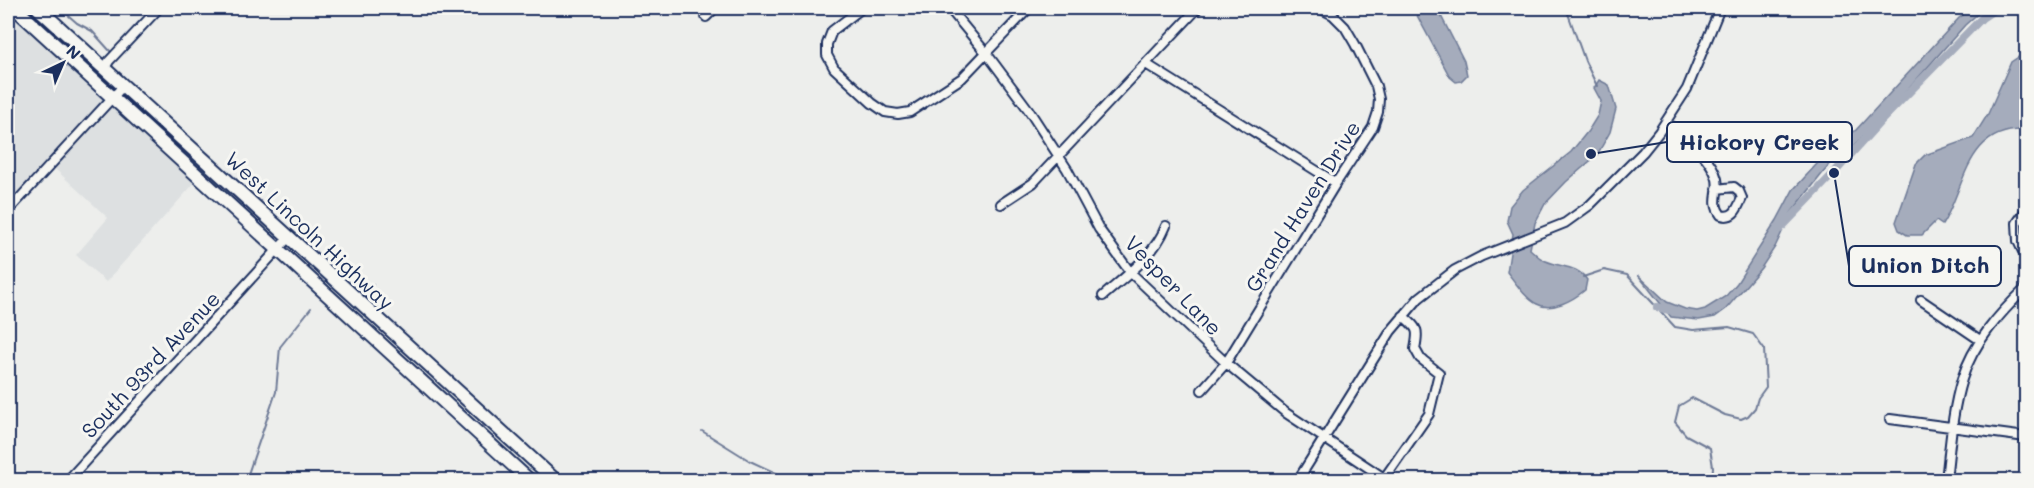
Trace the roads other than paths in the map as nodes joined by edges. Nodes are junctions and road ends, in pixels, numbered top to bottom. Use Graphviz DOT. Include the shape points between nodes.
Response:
graph roads {
  1 [pos="15,8"];
  2 [pos="38,8"];
  3 [pos="159,8"];
  4 [pos="715,8"];
  5 [pos="862,8"];
  6 [pos="949,8"];
  7 [pos="1029,8"];
  8 [pos="1198,8"];
  9 [pos="1319,8"];
  10 [pos="1720,8"];
  11 [pos="706,17"];
  12 [pos="987,54"];
  13 [pos="1146,64"];
  14 [pos="105,68"];
  15 [pos="124,86"];
  16 [pos="112,98"];
  17 [pos="1666,121"];
  18 [pos="1059,157"];
  19 [pos="1336,183"];
  20 [pos="1717,189"];
  21 [pos="1001,204"];
  22 [pos="2026,210"];
  23 [pos="8,211"];
  24 [pos="1166,226"];
  25 [pos="290,237"];
  26 [pos="278,250"];
  27 [pos="2026,258"];
  28 [pos="1130,272"];
  29 [pos="2026,288"];
  30 [pos="1103,296"];
  31 [pos="1921,300"];
  32 [pos="1403,316"];
  33 [pos="1980,340"];
  34 [pos="1226,363"];
  35 [pos="1202,390"];
  36 [pos="1890,419"];
  37 [pos="1953,428"];
  38 [pos="1325,437"];
  39 [pos="2026,437"];
  40 [pos="1384,479"];
  41 [pos="68,480"];
  42 [pos="529,480"];
  43 [pos="555,480"];
  44 [pos="1298,480"];
  45 [pos="1946,480"];
  1 -- 16 [label="main road, West Lincoln Highway"];
  2 -- 14 [label="main road, West Lincoln Highway"];
  3 -- 14 [label="street"];
  4 -- 11 [label="street"];
  5 -- 12 [label="street" via="832,31 826,44 827,55 834,68 885,112 904,113 921,105 962,78"];
  6 -- 12 [label="street, Vesper Lane"];
  7 -- 12 [label="street"];
  8 -- 13 [label="street"];
  9 -- 19 [label="street, Grand Haven Drive" via="1346,27 1377,86 1379,99 1373,127"];
  10 -- 17 [label="street" via="1686,89"];
  12 -- 18 [label="street, Vesper Lane"];
  13 -- 18 [label="street"];
  13 -- 19 [label="street"];
  14 -- 15 [label="main road, West Lincoln Highway"];
  15 -- 16 [label="street"];
  15 -- 25 [label="main road, West Lincoln Highway"];
  16 -- 23 [label="street"];
  16 -- 26 [label="main road, West Lincoln Highway"];
  17 -- 20 [label="street" via="1712,166"];
  17 -- 32 [label="street" via="1643,152 1590,206 1554,229 1455,270"];
  18 -- 21 [label="street" via="1034,183"];
  18 -- 28 [label="street, Vesper Lane" via="1099,229"];
  19 -- 34 [label="street, Grand Haven Drive"];
  22 -- 27 [label="street" via="2017,223 2018,241"];
  24 -- 28 [label="street" via="1152,252"];
  25 -- 26 [label="street, South 93rd Avenue"];
  25 -- 43 [label="main road, West Lincoln Highway"];
  26 -- 41 [label="street, South 93rd Avenue"];
  26 -- 42 [label="main road, West Lincoln Highway"];
  28 -- 30 [label="street"];
  28 -- 34 [label="street, Vesper Lane"];
  29 -- 33 [label="street"];
  31 -- 33 [label="street"];
  32 -- 38 [label="street"];
  32 -- 40 [label="street" via="1416,327 1415,349 1420,358 1439,373 1429,414"];
  33 -- 37 [label="street" via="1961,381"];
  34 -- 35 [label="street, Grand Haven Drive"];
  34 -- 38 [label="street, Vesper Lane" via="1286,413"];
  36 -- 37 [label="street"];
  37 -- 39 [label="street"];
  37 -- 45 [label="street"];
  38 -- 40 [label="street, Vesper Lane"];
  38 -- 44 [label="street"];
}
